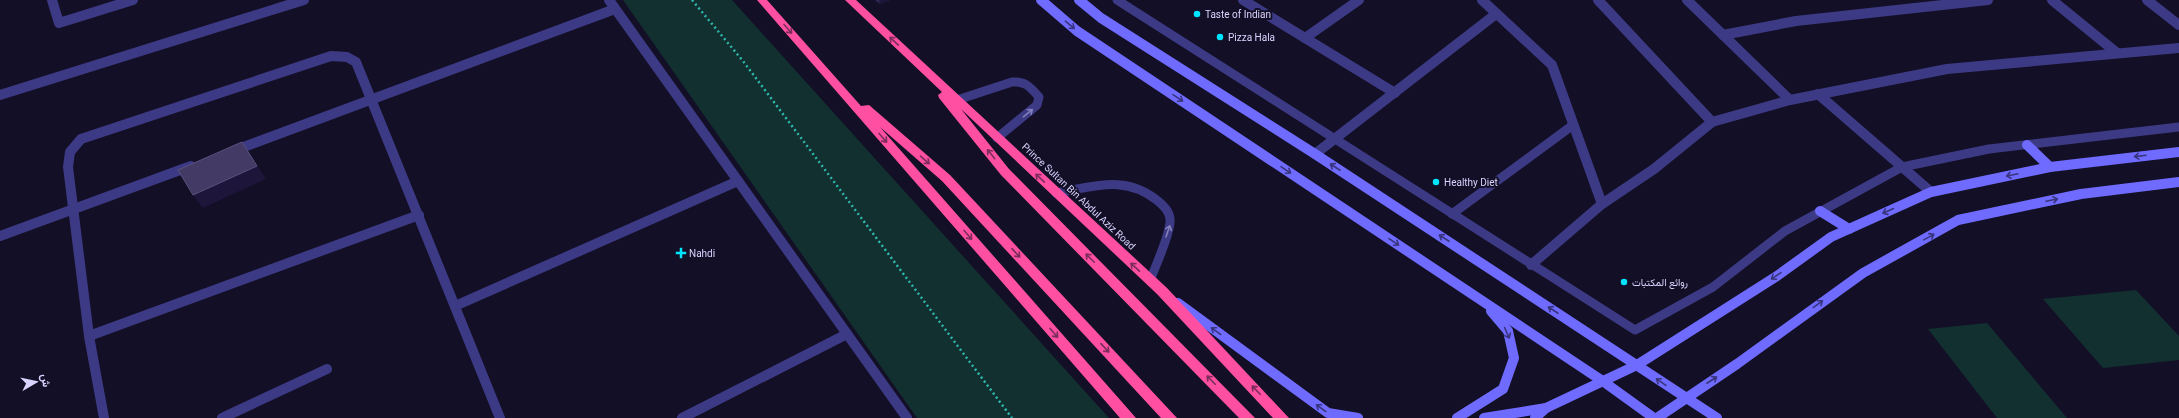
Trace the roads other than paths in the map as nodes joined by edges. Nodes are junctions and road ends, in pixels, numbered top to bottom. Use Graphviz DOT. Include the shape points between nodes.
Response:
graph roads {
  1 [pos="52,0"];
  2 [pos="133,0"];
  3 [pos="304,0"];
  4 [pos="609,0"];
  5 [pos="762,0"];
  6 [pos="850,0"];
  7 [pos="1040,0"];
  8 [pos="1079,0"];
  9 [pos="1118,0"];
  10 [pos="1243,0"];
  11 [pos="1359,0"];
  12 [pos="1482,0"];
  13 [pos="1598,0"];
  14 [pos="1687,0"];
  15 [pos="1988,0"];
  16 [pos="2052,0"];
  17 [pos="2147,0"];
  18 [pos="1976,1"];
  19 [pos="615,9"];
  20 [pos="1496,14"];
  21 [pos="2179,25"];
  22 [pos="1723,35"];
  23 [pos="1306,38"];
  24 [pos="2179,48"];
  25 [pos="2117,53"];
  26 [pos="913,59"];
  27 [pos="832,80"];
  28 [pos="1395,93"];
  29 [pos="1818,94"];
  30 [pos="0,96"];
  31 [pos="372,100"];
  32 [pos="957,100"];
  33 [pos="1790,100"];
  34 [pos="1712,122"];
  35 [pos="1574,125"];
  36 [pos="2179,127"];
  37 [pos="997,138"];
  38 [pos="1334,139"];
  39 [pos="2027,145"];
  40 [pos="2179,152"];
  41 [pos="1315,154"];
  42 [pos="222,155"];
  43 [pos="200,163"];
  44 [pos="1902,167"];
  45 [pos="2050,167"];
  46 [pos="738,181"];
  47 [pos="2179,182"];
  48 [pos="1931,192"];
  49 [pos="1056,193"];
  50 [pos="1602,204"];
  51 [pos="72,210"];
  52 [pos="1820,211"];
  53 [pos="1452,214"];
  54 [pos="418,216"];
  55 [pos="1849,229"];
  56 [pos="0,236"];
  57 [pos="1531,264"];
  58 [pos="1150,281"];
  59 [pos="1162,291"];
  60 [pos="1484,302"];
  61 [pos="455,306"];
  62 [pos="847,334"];
  63 [pos="89,336"];
  64 [pos="1637,365"];
  65 [pos="327,369"];
  66 [pos="1604,382"];
  67 [pos="1684,398"];
  68 [pos="1115,402"];
  69 [pos="1546,408"];
  70 [pos="104,418"];
  71 [pos="222,418"];
  72 [pos="500,418"];
  73 [pos="682,418"];
  74 [pos="907,418"];
  75 [pos="1123,418"];
  76 [pos="1129,418"];
  77 [pos="1170,418"];
  78 [pos="1248,418"];
  79 [pos="1282,418"];
  80 [pos="1358,418"];
  81 [pos="1457,418"];
  82 [pos="1484,418"];
  83 [pos="1535,418"];
  84 [pos="1656,418"];
  85 [pos="1717,418"];
  1 -- 2 [label="street" via="59,23"];
  3 -- 30 [label="street"];
  4 -- 19 [label="street"];
  5 -- 27 [label="highway, one-way"];
  26 -- 6 [label="highway, Prince Sultan Bin Abdul Aziz Road, one-way"];
  7 -- 60 [label="street, one-way" via="1077,31"];
  8 -- 41 [label="street" via="1101,18"];
  9 -- 38 [label="lane"];
  10 -- 23 [label="street"];
  11 -- 23 [label="street"];
  12 -- 20 [label="street"];
  13 -- 34 [label="street"];
  14 -- 22 [label="street"];
  15 -- 18 [label="street"];
  16 -- 25 [label="street"];
  17 -- 21 [label="street"];
  18 -- 22 [label="street" via="1796,21"];
  19 -- 31 [label="street"];
  19 -- 46 [label="street"];
  20 -- 28 [label="street"];
  20 -- 35 [label="street" via="1552,65"];
  22 -- 33 [label="street"];
  23 -- 28 [label="street"];
  24 -- 25 [label="street"];
  25 -- 29 [label="street" via="1947,69"];
  26 -- 32 [label="highway, Prince Sultan Bin Abdul Aziz Road"];
  78 -- 26 [label="highway, one-way" via="1005,172"];
  27 -- 68 [label="highway, one-way"];
  27 -- 77 [label="highway, one-way" via="946,178"];
  28 -- 38 [label="street"];
  29 -- 33 [label="street"];
  29 -- 44 [label="street"];
  31 -- 42 [label="street"];
  31 -- 51 [label="street" via="356,62 347,57 331,56 81,139 70,152 68,167"];
  31 -- 54 [label="street"];
  32 -- 37 [label="highway, Prince Sultan Bin Abdul Aziz Road"];
  37 -- 32 [label="lane, one-way" via="1037,105 1039,97 1027,84 1021,81 1009,83"];
  33 -- 34 [label="street"];
  34 -- 50 [label="street" via="1654,169"];
  35 -- 50 [label="street"];
  35 -- 53 [label="lane"];
  36 -- 39 [label="lane"];
  49 -- 37 [label="highway, Prince Sultan Bin Abdul Aziz Road, one-way"];
  38 -- 41 [label="street"];
  38 -- 53 [label="lane"];
  39 -- 44 [label="lane" via="1989,149"];
  39 -- 45 [label="street"];
  40 -- 45 [label="street, one-way"];
  64 -- 41 [label="street, one-way"];
  43 -- 51 [label="street"];
  44 -- 48 [label="street"];
  44 -- 52 [label="lane"];
  45 -- 48 [label="street, one-way"];
  46 -- 61 [label="street"];
  46 -- 62 [label="street"];
  67 -- 47 [label="street, one-way" via="1738,364 1863,273 1958,220 2081,194"];
  48 -- 55 [label="street, one-way"];
  58 -- 49 [label="highway, Prince Sultan Bin Abdul Aziz Road, one-way"];
  58 -- 49 [label="lane, one-way" via="1170,225 1171,216 1166,207 1142,188 1132,185 1119,184"];
  50 -- 57 [label="street"];
  51 -- 56 [label="street"];
  51 -- 63 [label="street"];
  52 -- 55 [label="street"];
  52 -- 57 [label="lane" via="1785,231 1714,287 1635,330"];
  53 -- 57 [label="lane"];
  54 -- 61 [label="street"];
  54 -- 63 [label="street"];
  55 -- 64 [label="street, one-way" via="1831,237 1777,276"];
  58 -- 59 [label="highway, Prince Sultan Bin Abdul Aziz Road"];
  79 -- 59 [label="highway, Prince Sultan Bin Abdul Aziz Road, one-way"];
  80 -- 59 [label="street, one-way" via="1328,413"];
  60 -- 66 [label="street"];
  60 -- 81 [label="street, one-way" via="1508,332 1514,358 1503,389"];
  61 -- 72 [label="street"];
  62 -- 73 [label="street"];
  62 -- 74 [label="street"];
  63 -- 70 [label="street"];
  64 -- 66 [label="street"];
  67 -- 64 [label="street, one-way"];
  65 -- 71 [label="street"];
  66 -- 69 [label="street"];
  66 -- 84 [label="street"];
  67 -- 84 [label="street"];
  67 -- 85 [label="street"];
  68 -- 75 [label="street"];
  68 -- 76 [label="highway"];
  69 -- 82 [label="street"];
  69 -- 83 [label="street"];
}
